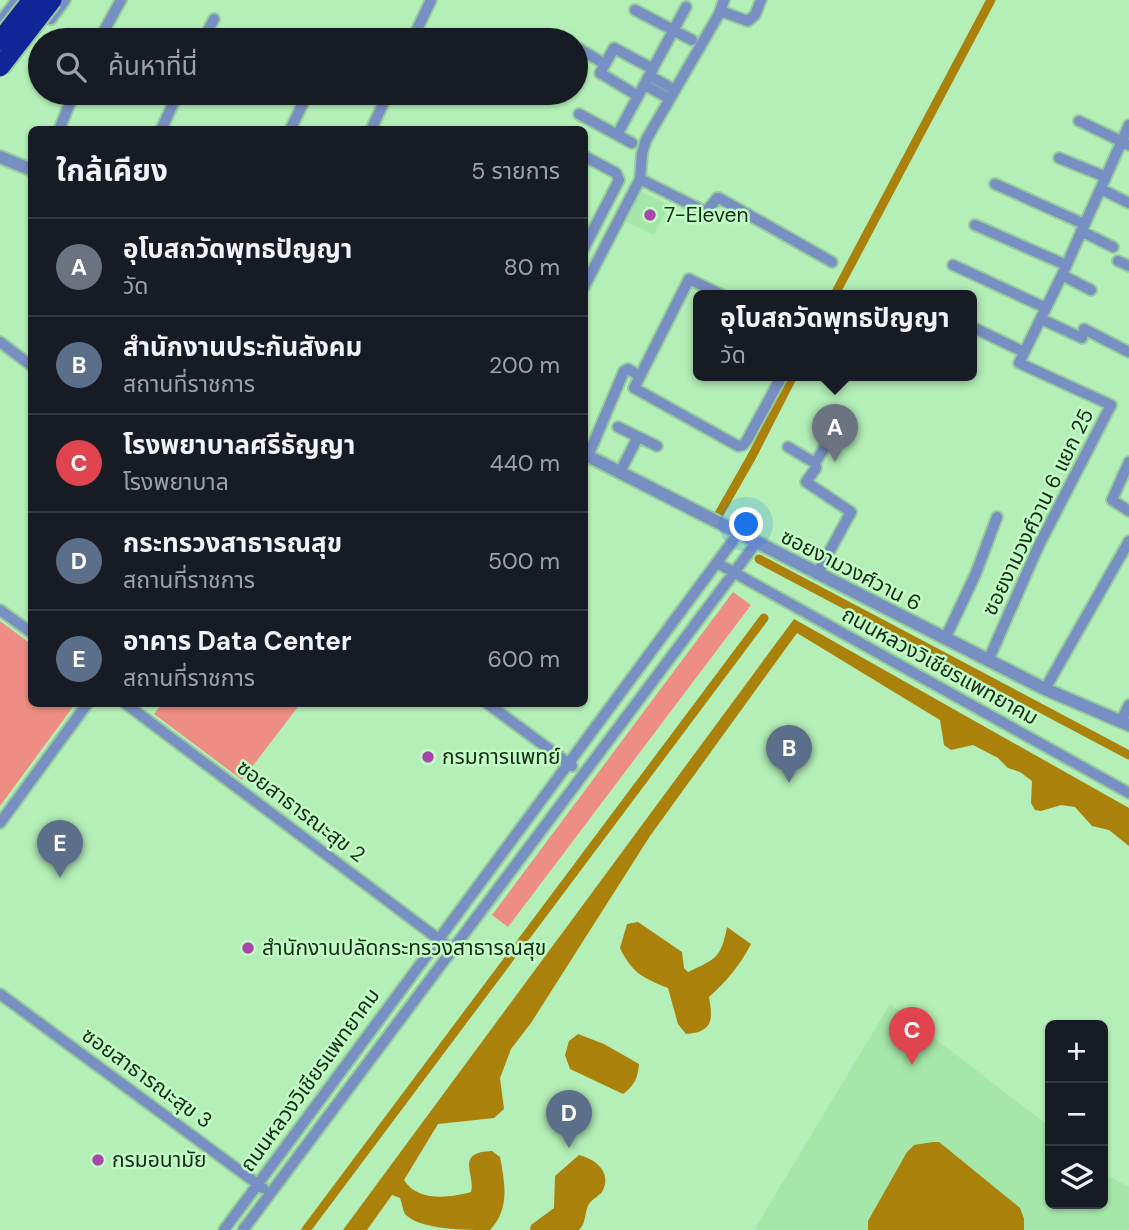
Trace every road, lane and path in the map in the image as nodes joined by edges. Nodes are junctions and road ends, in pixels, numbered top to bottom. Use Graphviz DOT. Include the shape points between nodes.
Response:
graph roads {
  1 [pos="19,0"];
  2 [pos="32,0"];
  3 [pos="52,0"];
  4 [pos="65,0"];
  5 [pos="121,0"];
  6 [pos="431,0"];
  7 [pos="761,0"];
  8 [pos="722,5"];
  9 [pos="686,7"];
  10 [pos="635,10"];
  11 [pos="214,19"];
  12 [pos="0,22"];
  13 [pos="30,28"];
  14 [pos="106,28"];
  15 [pos="209,28"];
  16 [pos="418,28"];
  17 [pos="28,31"];
  18 [pos="673,31"];
  19 [pos="692,40"];
  20 [pos="0,41"];
  21 [pos="588,54"];
  22 [pos="605,64"];
  23 [pos="0,67"];
  24 [pos="649,77"];
  25 [pos="672,94"];
  26 [pos="638,96"];
  27 [pos="69,105"];
  28 [pos="172,105"];
  29 [pos="302,105"];
  30 [pos="382,105"];
  31 [pos="579,114"];
  32 [pos="1079,121"];
  33 [pos="1129,125"];
  34 [pos="61,126"];
  35 [pos="163,126"];
  36 [pos="291,126"];
  37 [pos="373,126"];
  38 [pos="617,135"];
  39 [pos="632,143"];
  40 [pos="1125,143"];
  41 [pos="0,157"];
  42 [pos="588,158"];
  43 [pos="1059,158"];
  44 [pos="28,168"];
  45 [pos="1106,177"];
  46 [pos="640,179"];
  47 [pos="995,184"];
  48 [pos="1101,189"];
  49 [pos="1129,202"];
  50 [pos="975,225"];
  51 [pos="1083,227"];
  52 [pos="588,240"];
  53 [pos="1113,247"];
  54 [pos="1118,261"];
  55 [pos="832,262"];
  56 [pos="953,265"];
  57 [pos="1129,266"];
  58 [pos="1064,270"];
  59 [pos="588,277"];
  60 [pos="712,290"];
  61 [pos="1091,290"];
  62 [pos="1043,314"];
  63 [pos="977,330"];
  64 [pos="0,342"];
  65 [pos="1024,352"];
  66 [pos="1129,352"];
  67 [pos="28,363"];
  68 [pos="640,376"];
  69 [pos="779,381"];
  70 [pos="618,428"];
  71 [pos="834,432"];
  72 [pos="638,437"];
  73 [pos="657,446"];
  74 [pos="788,447"];
  75 [pos="588,451"];
  76 [pos="588,456"];
  77 [pos="1129,462"];
  78 [pos="815,463"];
  79 [pos="620,472"];
  80 [pos="1129,511"];
  81 [pos="998,517"];
  82 [pos="735,538"];
  83 [pos="1129,541"];
  84 [pos="756,543"];
  85 [pos="717,563"];
  86 [pos="733,572"];
  87 [pos="817,574"];
  88 [pos="0,610"];
  89 [pos="28,630"];
  90 [pos="945,639"];
  91 [pos="988,661"];
  92 [pos="1045,690"];
  93 [pos="1129,705"];
  94 [pos="85,707"];
  95 [pos="130,707"];
  96 [pos="492,707"];
  97 [pos="1125,723"];
  98 [pos="568,763"];
  99 [pos="582,775"];
  100 [pos="1129,793"];
  101 [pos="0,823"];
  102 [pos="440,939"];
  103 [pos="453,950"];
  104 [pos="0,994"];
  105 [pos="258,1184"];
  106 [pos="271,1193"];
  107 [pos="223,1230"];
  108 [pos="243,1230"];
  1 -- 4 [label="street" via="51,19"];
  1 -- 12 [label="street"];
  2 -- 20 [label="highway, bridge"];
  3 -- 13 [label="highway, bridge"];
  5 -- 14 [label="street"];
  6 -- 16 [label="street"];
  7 -- 8 [label="street" via="748,21"];
  8 -- 25 [label="street"];
  9 -- 18 [label="street"];
  10 -- 18 [label="street"];
  11 -- 15 [label="street"];
  17 -- 23 [label="highway, bridge"];
  18 -- 19 [label="street"];
  18 -- 24 [label="street"];
  21 -- 22 [label="street"];
  22 -- 24 [label="street" via="614,48"];
  22 -- 26 [label="street" via="600,73"];
  24 -- 25 [label="street"];
  24 -- 26 [label="street"];
  25 -- 46 [label="street" via="646,140"];
  26 -- 38 [label="street"];
  27 -- 34 [label="street"];
  28 -- 35 [label="street"];
  29 -- 36 [label="street"];
  30 -- 37 [label="street"];
  31 -- 38 [label="street"];
  32 -- 40 [label="street"];
  33 -- 40 [label="street"];
  38 -- 39 [label="street"];
  40 -- 45 [label="street"];
  41 -- 44 [label="street"];
  42 -- 52 [label="street" via="616,173 619,180"];
  43 -- 45 [label="street"];
  45 -- 48 [label="street"];
  46 -- 55 [label="street" via="706,212 718,197"];
  46 -- 59 [label="street"];
  47 -- 51 [label="street"];
  48 -- 49 [label="street"];
  48 -- 51 [label="street"];
  50 -- 58 [label="street"];
  51 -- 53 [label="street"];
  51 -- 58 [label="street"];
  54 -- 57 [label="street"];
  56 -- 62 [label="street"];
  58 -- 61 [label="street"];
  58 -- 62 [label="street"];
  60 -- 68 [label="street" via="689,279"];
  62 -- 65 [label="street"];
  62 -- 66 [label="street"];
  63 -- 65 [label="street"];
  64 -- 67 [label="street"];
  65 -- 91 [label="street, ซอยงามวงศ์วาน 6 แยก 25" via="1019,363 1111,405 1039,545"];
  68 -- 69 [label="street" via="634,388 738,446 747,440"];
  68 -- 75 [label="street" via="625,369"];
  70 -- 72 [label="street"];
  71 -- 78 [label="street"];
  72 -- 73 [label="street"];
  72 -- 79 [label="street"];
  74 -- 78 [label="street"];
  76 -- 79 [label="street, ซอยงามวงศ์วาน 6"];
  77 -- 80 [label="street" via="1112,500"];
  78 -- 87 [label="street" via="806,482 851,512"];
  79 -- 84 [label="street, ซอยงามวงศ์วาน 6"];
  81 -- 90 [label="street"];
  82 -- 85 [label="street"];
  83 -- 92 [label="street"];
  84 -- 86 [label="street"];
  84 -- 87 [label="street, ซอยงามวงศ์วาน 6"];
  85 -- 86 [label="street, ถนนหลวงวิเชียรแพทยาคม"];
  85 -- 98 [label="street, ถนนหลวงวิเชียรแพทยาคม"];
  86 -- 99 [label="street, ถนนหลวงวิเชียรแพทยาคม"];
  86 -- 100 [label="street, ถนนหลวงวิเชียรแพทยาคม"];
  87 -- 90 [label="street, ซอยงามวงศ์วาน 6"];
  88 -- 89 [label="street"];
  90 -- 91 [label="street, ซอยงามวงศ์วาน 6"];
  91 -- 92 [label="street, ซอยงามวงศ์วาน 6"];
  92 -- 97 [label="street, ซอยงามวงศ์วาน 6"];
  93 -- 97 [label="street"];
  94 -- 101 [label="street"];
  95 -- 102 [label="street, ซอยสาธารณะสุข 2"];
  96 -- 98 [label="street"];
  98 -- 99 [label="street"];
  98 -- 102 [label="street, ถนนหลวงวิเชียรแพทยาคม"];
  99 -- 103 [label="street, ถนนหลวงวิเชียรแพทยาคม"];
  102 -- 103 [label="street, ซอยสาธารณะสุข 2"];
  102 -- 105 [label="street, ถนนหลวงวิเชียรแพทยาคม"];
  103 -- 106 [label="street, ถนนหลวงวิเชียรแพทยาคม"];
  104 -- 105 [label="street, ซอยสาธารณะสุข 3"];
  105 -- 106 [label="street, ซอยสาธารณะสุข 3"];
  105 -- 107 [label="street, ถนนหลวงวิเชียรแพทยาคม"];
  106 -- 108 [label="street, ถนนหลวงวิเชียรแพทยาคม"];
}
